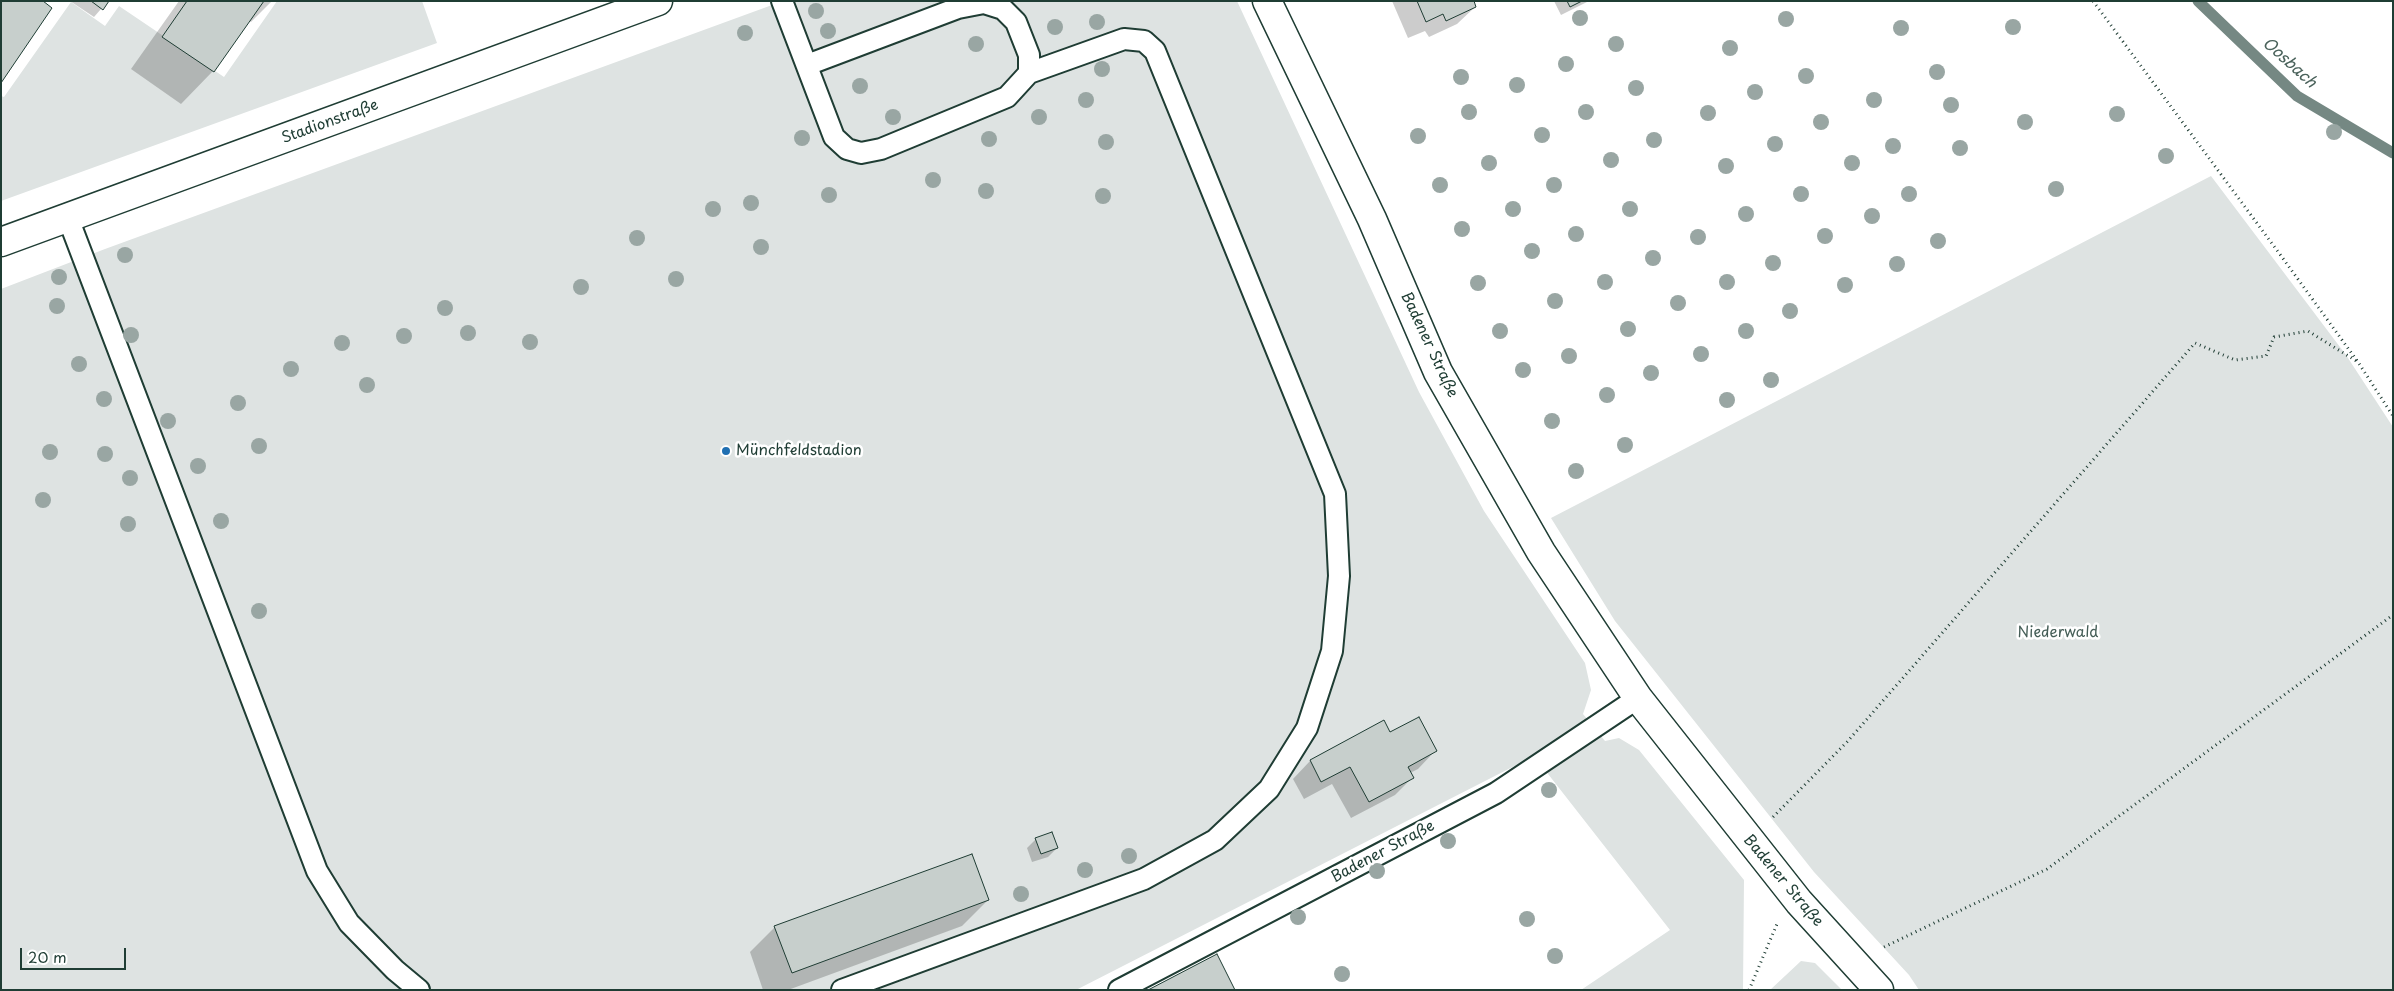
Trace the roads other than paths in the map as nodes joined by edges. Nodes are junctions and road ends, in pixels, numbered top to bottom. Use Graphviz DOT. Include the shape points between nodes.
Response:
graph roads {
  1 [pos="658,1"];
  2 [pos="782,1"];
  3 [pos="1267,1"];
  4 [pos="807,65"];
  5 [pos="1029,73"];
  6 [pos="68,218"];
  7 [pos="1,242"];
  8 [pos="1638,698"];
  9 [pos="419,990"];
  10 [pos="842,990"];
  11 [pos="1119,990"];
  12 [pos="1879,990"];
  1 -- 6 [label="main road, Stadionstraße"];
  2 -- 4 [label="lane"];
  3 -- 8 [label="main road, Badener Straße" via="1372,219 1438,372 1542,552"];
  4 -- 5 [label="lane" via="958,8 984,3 1003,10 1016,22 1028,55"];
  4 -- 5 [label="lane" via="834,137 847,149 860,154 881,149 1007,96"];
  5 -- 10 [label="lane" via="1124,40 1144,41 1155,51 1335,494 1339,576 1332,652 1307,728 1269,789 1215,840 1144,879"];
  6 -- 7 [label="main road, Stadionstraße"];
  6 -- 9 [label="lane" via="316,871 349,923"];
  8 -- 11 [label="lane, Badener Straße" via="1496,793"];
  8 -- 12 [label="main road, Badener Straße" via="1799,902"];
}
